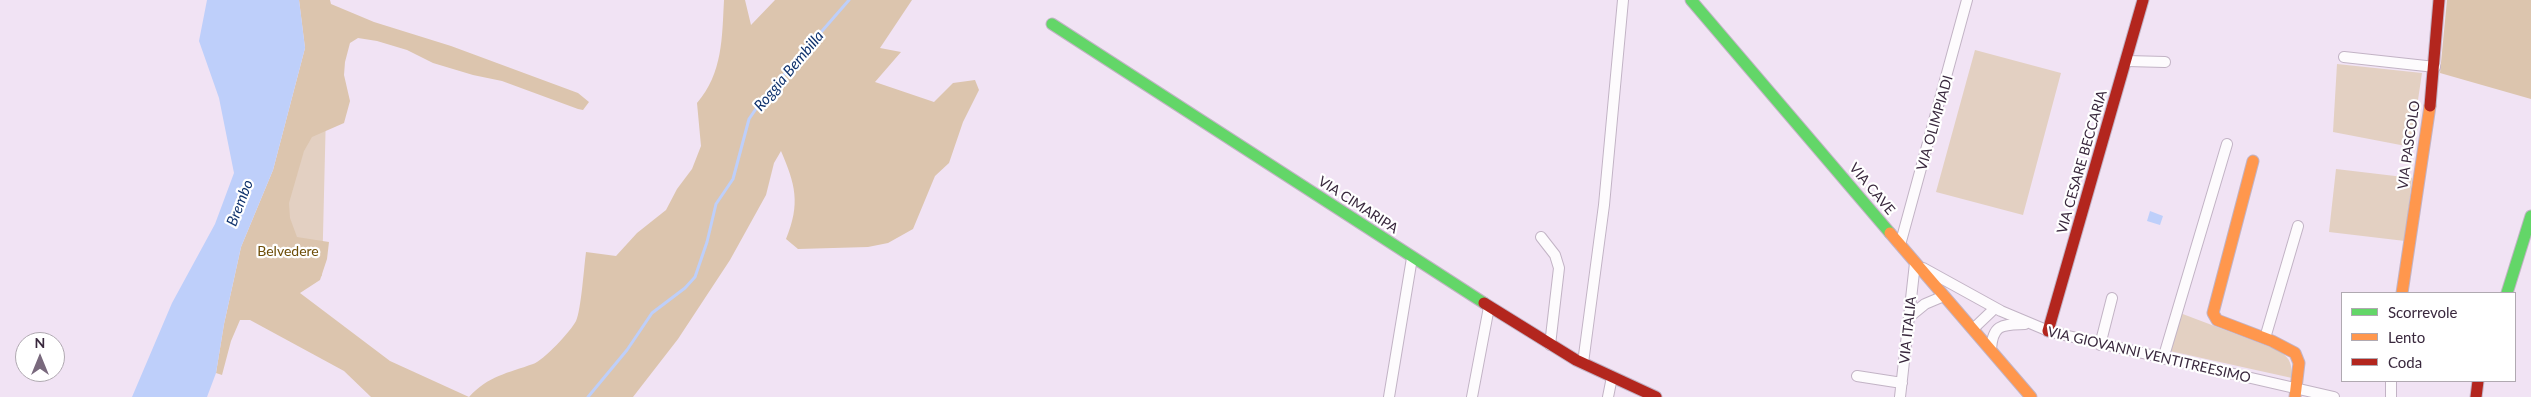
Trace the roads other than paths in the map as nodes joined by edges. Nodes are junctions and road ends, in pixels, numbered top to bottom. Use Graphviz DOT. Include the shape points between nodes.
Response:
graph roads {
  1 [pos="1623,0"];
  2 [pos="1691,0"];
  3 [pos="1967,0"];
  4 [pos="2143,0"];
  5 [pos="2439,0"];
  6 [pos="1052,24"];
  7 [pos="2344,57"];
  8 [pos="2127,61"];
  9 [pos="2165,62"];
  10 [pos="2434,67"];
  11 [pos="2227,144"];
  12 [pos="2253,161"];
  13 [pos="2531,216"];
  14 [pos="2298,226"];
  15 [pos="1541,237"];
  16 [pos="1900,245"];
  17 [pos="1412,258"];
  18 [pos="1917,265"];
  19 [pos="2402,292"];
  20 [pos="2506,292"];
  21 [pos="1944,296"];
  22 [pos="2112,298"];
  23 [pos="1489,308"];
  24 [pos="1996,308"];
  25 [pos="1909,317"];
  26 [pos="2028,324"];
  27 [pos="1973,329"];
  28 [pos="2048,331"];
  29 [pos="2265,338"];
  30 [pos="2100,344"];
  31 [pos="1550,345"];
  32 [pos="1990,349"];
  33 [pos="2163,358"];
  34 [pos="1583,363"];
  35 [pos="1857,376"];
  36 [pos="1612,377"];
  37 [pos="2391,382"];
  38 [pos="2478,382"];
  39 [pos="1902,384"];
  40 [pos="2295,393"];
  41 [pos="1389,397"];
  42 [pos="1472,397"];
  43 [pos="1608,397"];
  44 [pos="1656,397"];
  45 [pos="1900,397"];
  46 [pos="2031,397"];
  47 [pos="2334,397"];
  48 [pos="2391,397"];
  49 [pos="2476,397"];
  1 -- 34 [label="street" via="1604,205"];
  2 -- 16 [label="street, VIA CAVE"];
  3 -- 16 [label="street, VIA OLIMPIADI"];
  4 -- 8 [label="street, VIA CESARE BECCARIA"];
  5 -- 10 [label="street, VIA PASCOLO"];
  6 -- 17 [label="street, VIA CIMARIPA"];
  7 -- 10 [label="street"];
  8 -- 9 [label="street"];
  8 -- 28 [label="street, VIA CESARE BECCARIA"];
  10 -- 19 [label="street, VIA PASCOLO"];
  11 -- 33 [label="street"];
  12 -- 29 [label="street" via="2212,313 2217,320"];
  13 -- 20 [label="street"];
  14 -- 29 [label="street"];
  15 -- 31 [label="street" via="1555,255 1558,268"];
  16 -- 18 [label="street, VIA CAVE"];
  17 -- 23 [label="street, VIA CIMARIPA"];
  17 -- 41 [label="street"];
  18 -- 21 [label="street, VIA CAVE"];
  18 -- 24 [label="street, VIA GIOVANNI VENTITREESIMO"];
  18 -- 25 [label="street, VIA ITALIA"];
  21 -- 25 [label="street" via="1925,304"];
  21 -- 27 [label="street, VIA CAVE"];
  22 -- 30 [label="street"];
  23 -- 31 [label="street, VIA CIMARIPA"];
  23 -- 42 [label="street"];
  24 -- 26 [label="street, VIA GIOVANNI VENTITREESIMO"];
  24 -- 27 [label="street"];
  25 -- 39 [label="street, VIA ITALIA"];
  26 -- 28 [label="street, VIA GIOVANNI VENTITREESIMO"];
  26 -- 32 [label="street" via="1999,327 1992,337"];
  27 -- 32 [label="street, VIA CAVE"];
  28 -- 30 [label="street, VIA GIOVANNI VENTITREESIMO"];
  29 -- 40 [label="street" via="2298,356"];
  30 -- 33 [label="street, VIA GIOVANNI VENTITREESIMO"];
  31 -- 34 [label="street, VIA CIMARIPA"];
  32 -- 46 [label="street, VIA CAVE"];
  33 -- 40 [label="street, VIA GIOVANNI VENTITREESIMO"];
  34 -- 36 [label="street, VIA CIMARIPA"];
  35 -- 39 [label="street"];
  36 -- 43 [label="street"];
  36 -- 44 [label="street, VIA CIMARIPA"];
  37 -- 48 [label="street"];
  38 -- 49 [label="street"];
  39 -- 45 [label="street, VIA ITALIA"];
  40 -- 47 [label="street, VIA GIOVANNI VENTITREESIMO"];
}
